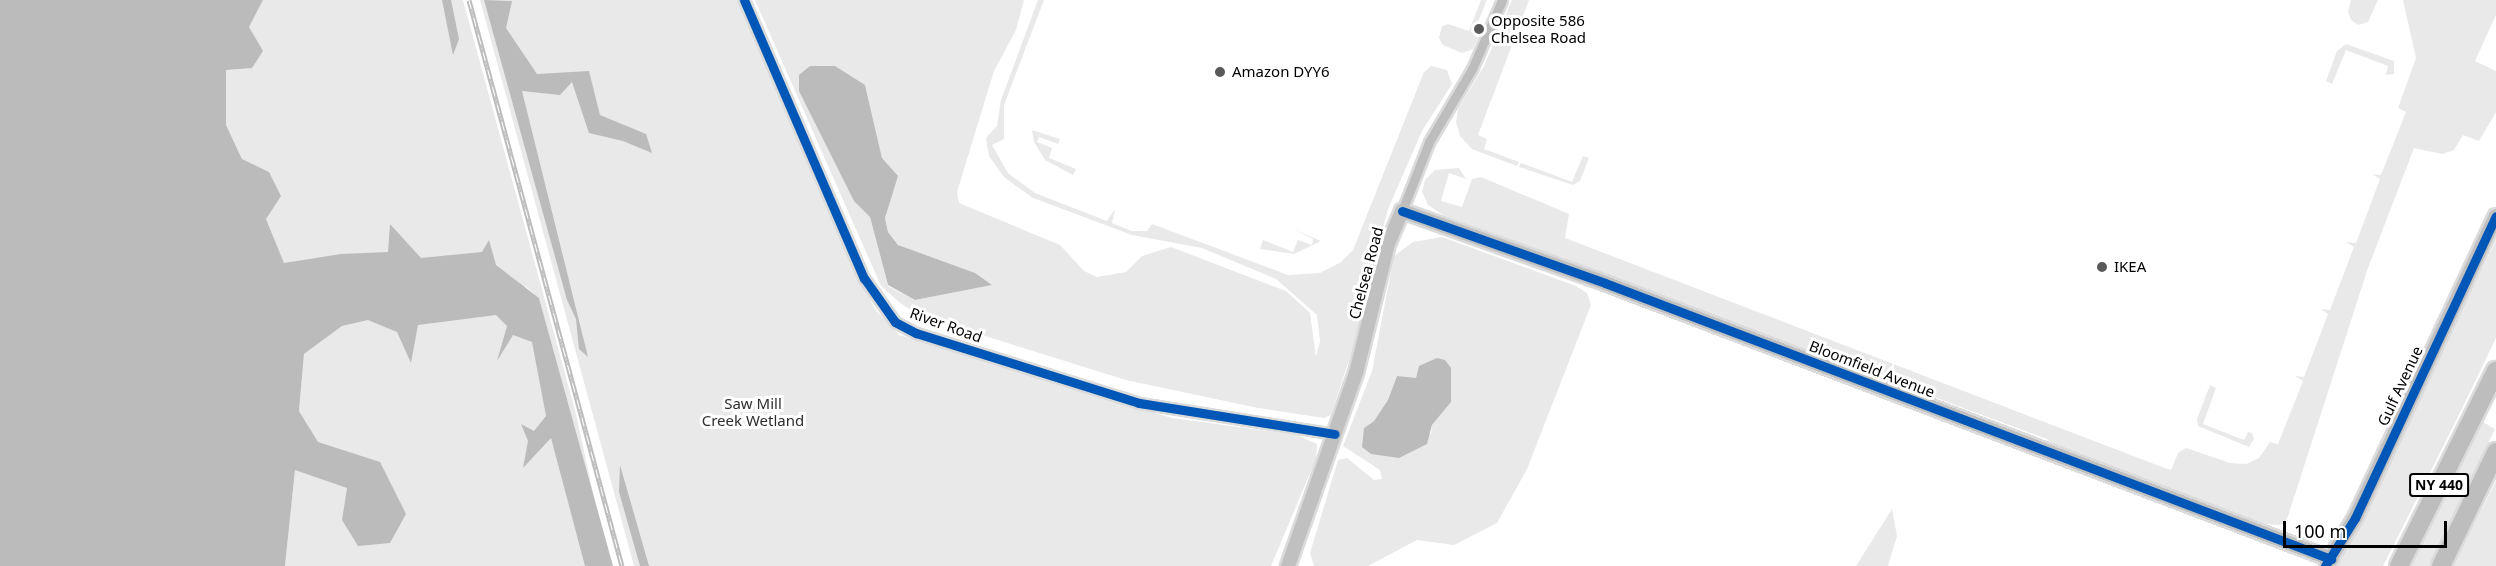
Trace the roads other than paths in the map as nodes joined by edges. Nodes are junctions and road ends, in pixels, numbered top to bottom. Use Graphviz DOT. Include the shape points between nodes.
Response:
graph roads {
  1 [pos="744,0"];
  2 [pos="1502,0"];
  3 [pos="1402,211"];
  4 [pos="2496,216"];
  5 [pos="2496,371"];
  6 [pos="1335,434"];
  7 [pos="2496,452"];
  8 [pos="2328,562"];
  9 [pos="1288,566"];
  10 [pos="2399,566"];
  11 [pos="2441,566"];
  1 -- 6 [label="street, River Road" via="864,278 895,322 1139,403"];
  2 -- 3 [label="street, Chelsea Road" via="1472,69 1429,142"];
  3 -- 6 [label="street, Chelsea Road" via="1388,244 1372,319"];
  3 -- 8 [label="street, Bloomfield Avenue" via="1605,283"];
  4 -- 8 [label="street, Gulf Avenue" via="2355,518"];
  5 -- 10 [label="highway, NY 440"];
  6 -- 9 [label="street, Chelsea Road"];
  7 -- 11 [label="highway, NY 440"];
}
